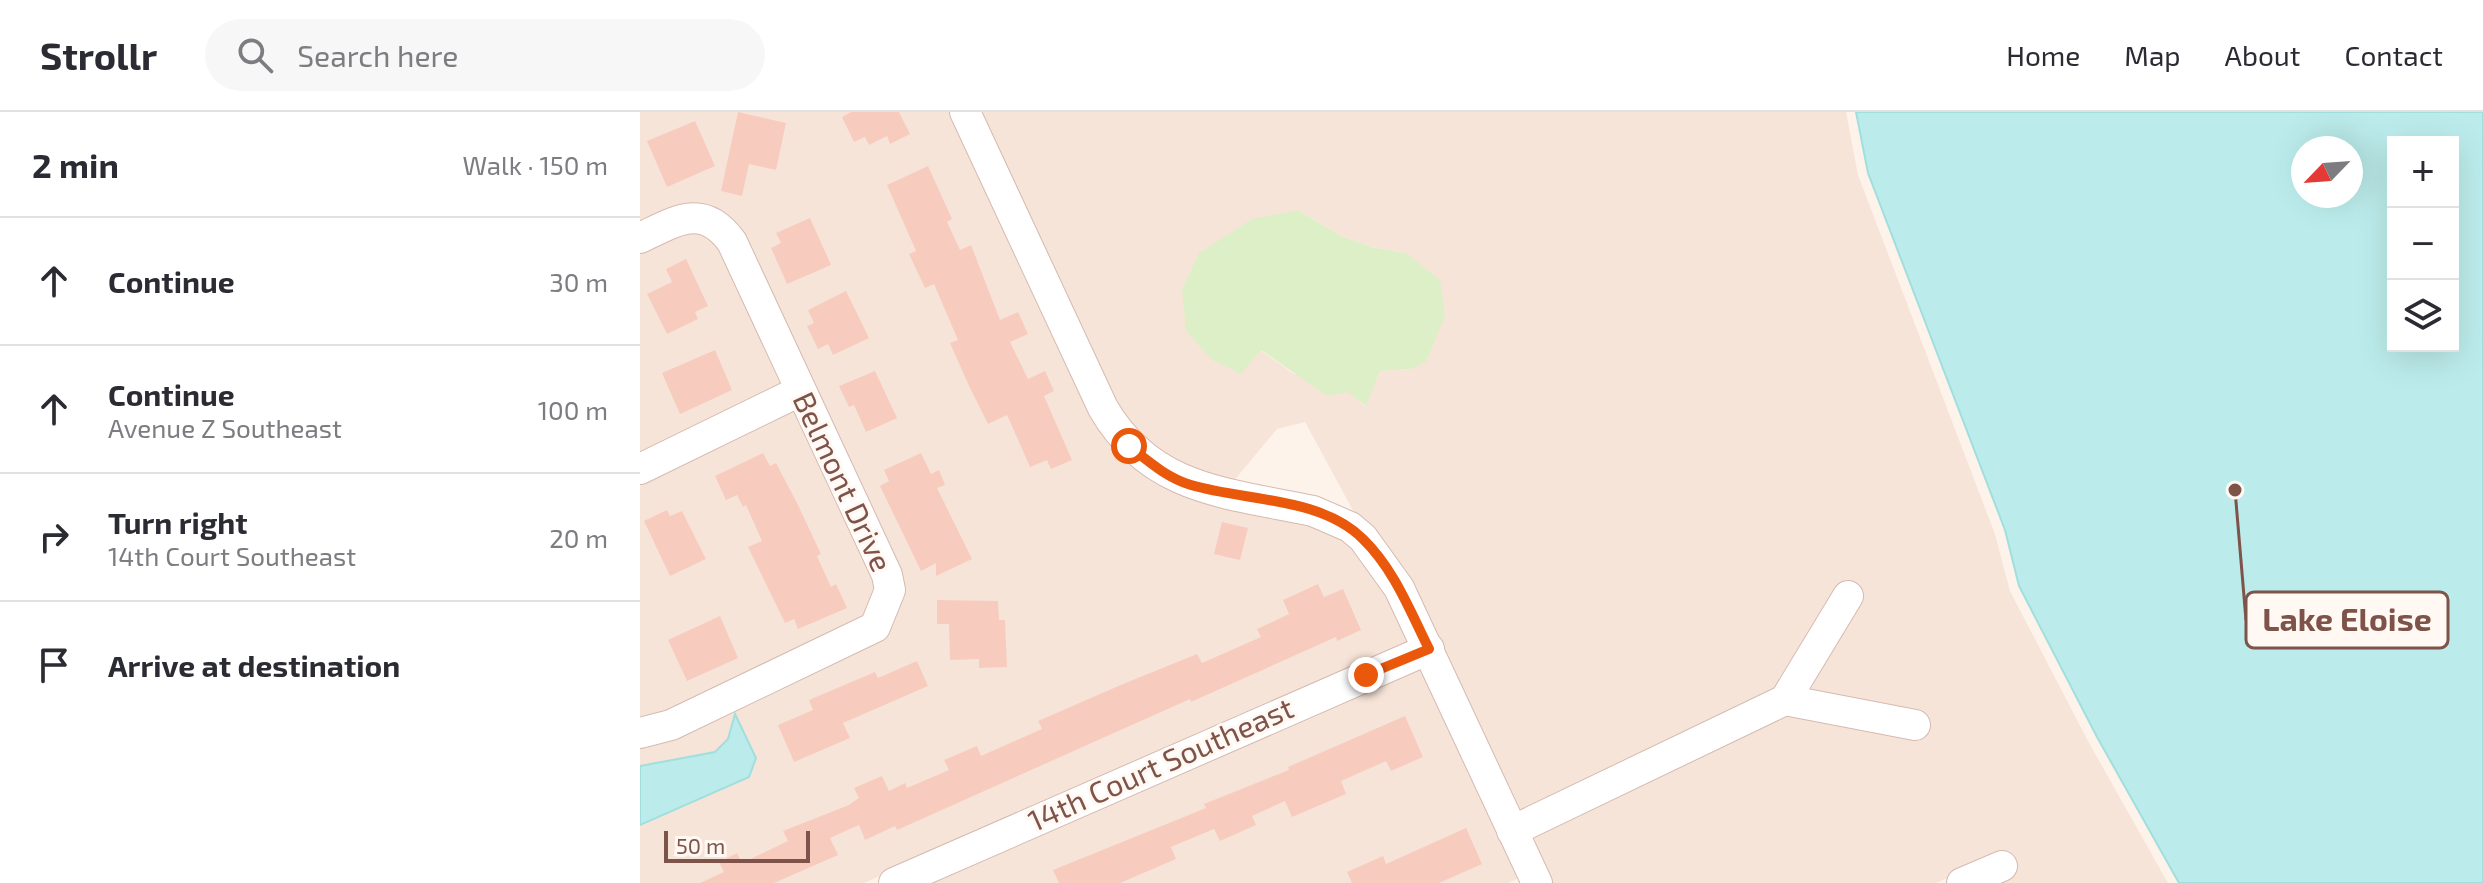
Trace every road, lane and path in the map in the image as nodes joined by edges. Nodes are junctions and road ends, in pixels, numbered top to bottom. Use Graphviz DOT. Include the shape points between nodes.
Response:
graph roads {
  1 [pos="965,112"];
  2 [pos="640,238"];
  3 [pos="800,391"];
  4 [pos="640,469"];
  5 [pos="1848,596"];
  6 [pos="1429,649"];
  7 [pos="1785,700"];
  8 [pos="1915,725"];
  9 [pos="640,733"];
  10 [pos="1512,831"];
  11 [pos="2002,866"];
  12 [pos="894,883"];
  13 [pos="1535,883"];
  14 [pos="1962,883"];
  1 -- 6 [label="street" via="1110,421 1129,446 1188,484 1313,511 1350,527 1383,562"];
  2 -- 3 [label="street, Belmont Drive" via="686,218 713,221 725,232"];
  3 -- 4 [label="street"];
  3 -- 9 [label="street, Belmont Drive" via="887,575 890,590 883,612 875,627 834,648 671,725"];
  5 -- 7 [label="street"];
  6 -- 10 [label="street"];
  6 -- 12 [label="street, 14th Court Southeast"];
  7 -- 8 [label="street"];
  7 -- 10 [label="street"];
  10 -- 13 [label="street"];
  11 -- 14 [label="street"];
}
